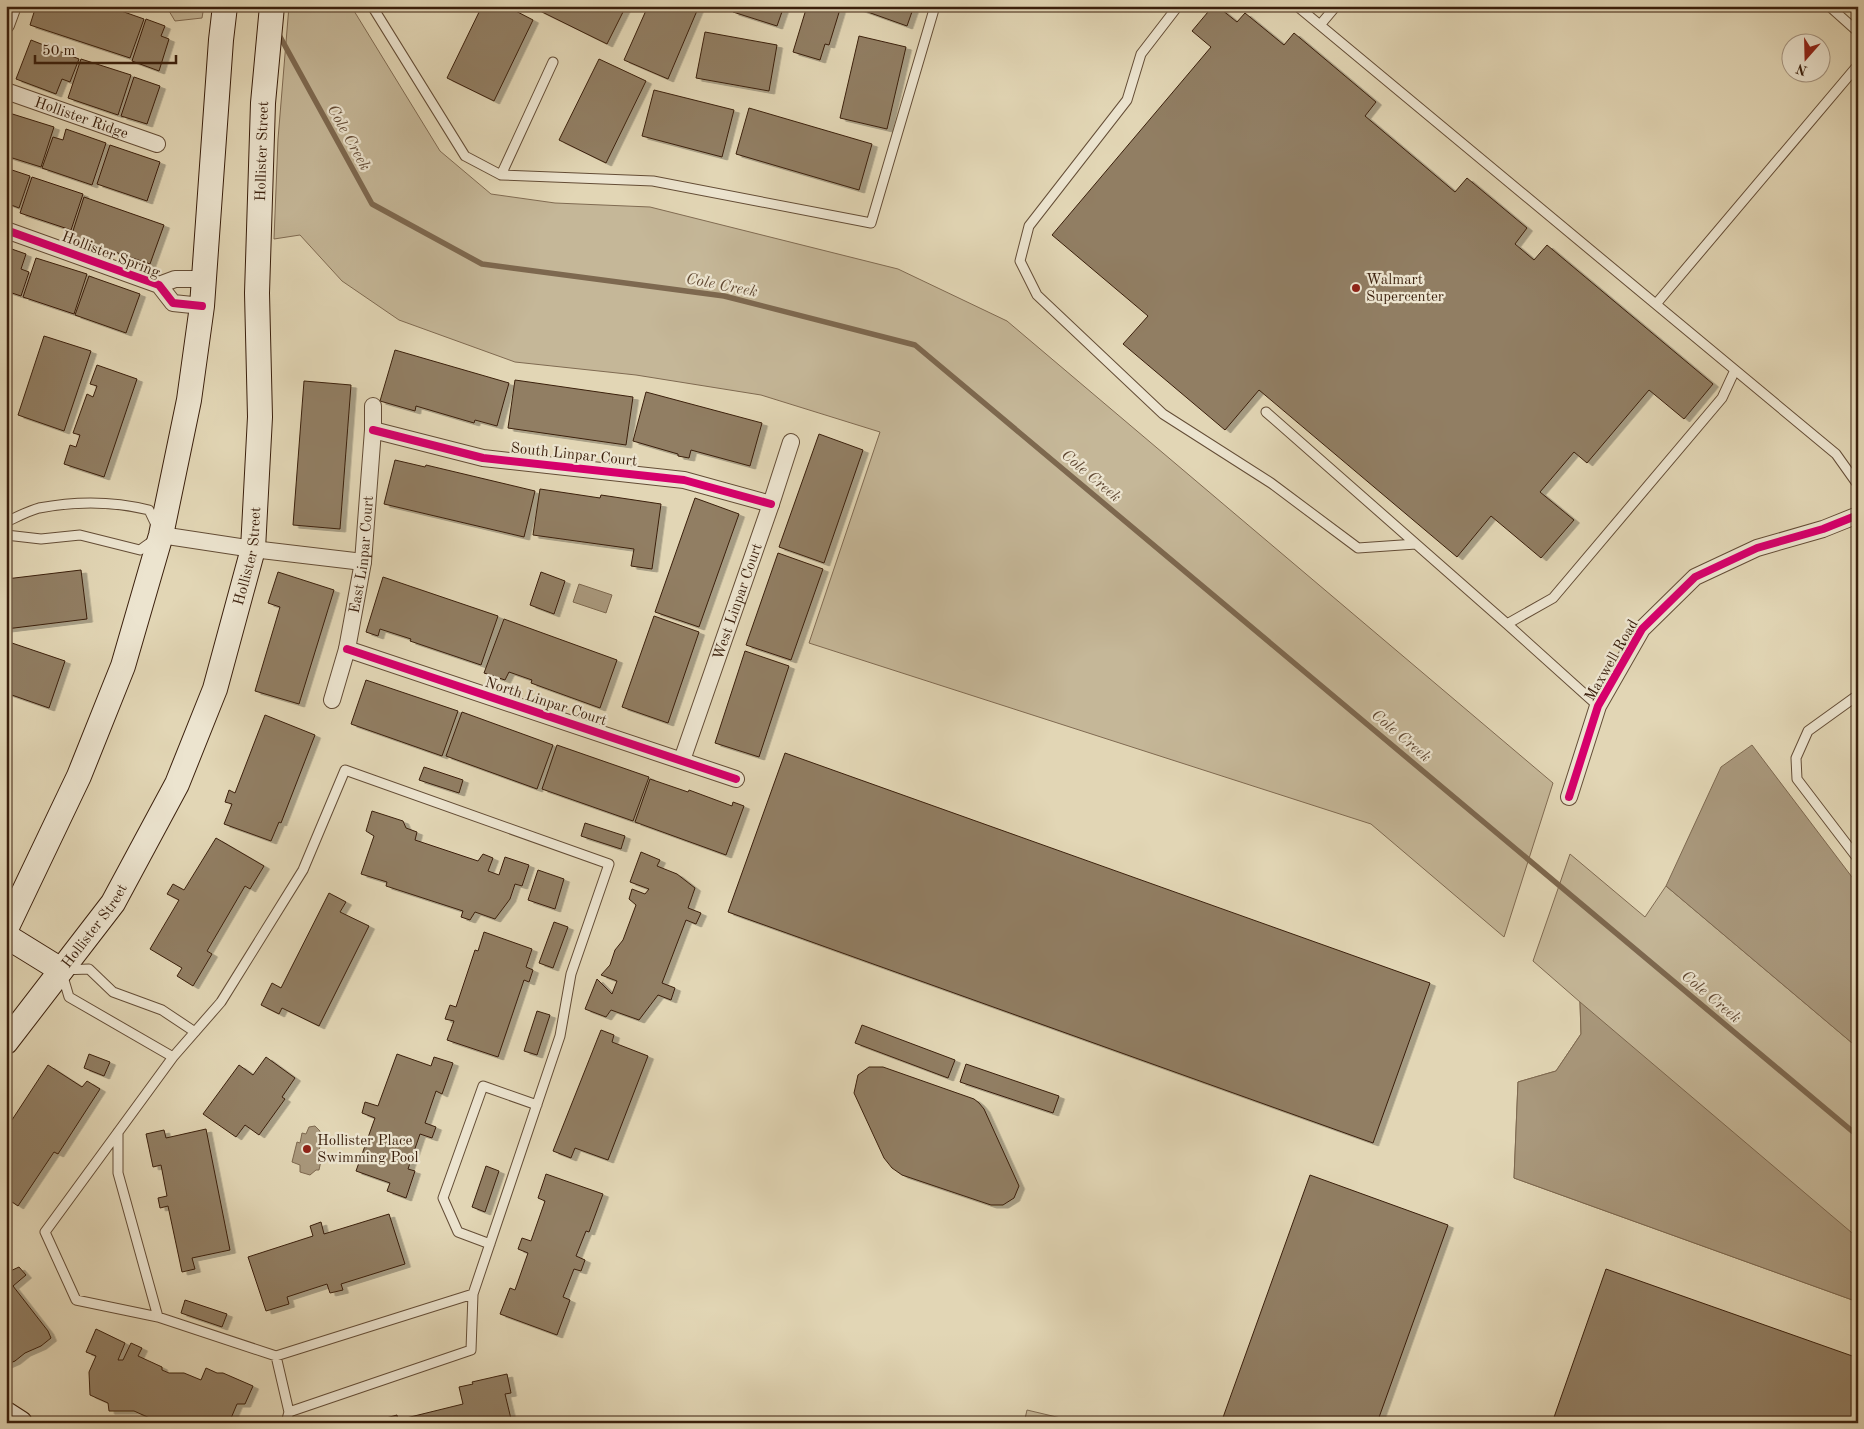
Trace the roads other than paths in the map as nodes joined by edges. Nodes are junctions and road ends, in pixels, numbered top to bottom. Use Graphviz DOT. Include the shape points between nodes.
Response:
graph roads {
  1 [pos="13,6"];
  2 [pos="224,6"];
  3 [pos="272,6"];
  4 [pos="372,6"];
  5 [pos="935,6"];
  6 [pos="1178,6"];
  7 [pos="1297,6"];
  8 [pos="1336,6"];
  9 [pos="1829,6"];
  10 [pos="6,25"];
  11 [pos="1320,25"];
  12 [pos="1858,32"];
  13 [pos="553,62"];
  14 [pos="1858,65"];
  15 [pos="6,91"];
  16 [pos="157,144"];
  17 [pos="501,174"];
  18 [pos="6,230"];
  19 [pos="205,279"];
  20 [pos="159,285"];
  21 [pos="1656,304"];
  22 [pos="202,306"];
  23 [pos="1734,370"];
  24 [pos="373,406"];
  25 [pos="1266,412"];
  26 [pos="373,430"];
  27 [pos="791,442"];
  28 [pos="1858,486"];
  29 [pos="771,504"];
  30 [pos="1858,515"];
  31 [pos="6,522"];
  32 [pos="6,535"];
  33 [pos="161,535"];
  34 [pos="1416,544"];
  35 [pos="253,549"];
  36 [pos="363,562"];
  37 [pos="1507,624"];
  38 [pos="347,649"];
  39 [pos="1858,695"];
  40 [pos="332,700"];
  41 [pos="1598,706"];
  42 [pos="682,760"];
  43 [pos="736,779"];
  44 [pos="1569,797"];
  45 [pos="1858,859"];
  46 [pos="6,929"];
  47 [pos="6,936"];
  48 [pos="61,970"];
  49 [pos="195,1032"];
  50 [pos="6,1042"];
  51 [pos="173,1057"];
  52 [pos="537,1105"];
  53 [pos="118,1132"];
  54 [pos="490,1244"];
  55 [pos="473,1294"];
  56 [pos="158,1317"];
  57 [pos="276,1356"];
  58 [pos="289,1412"];
  59 [pos="6,1414"];
  60 [pos="20,1423"];
  61 [pos="286,1423"];
  1 -- 10 [label="street"];
  2 -- 19 [label="main road"];
  3 -- 35 [label="main road, Hollister Street" via="263,103 257,293 260,417"];
  4 -- 17 [label="lane" via="465,156"];
  5 -- 17 [label="lane" via="870,223 653,181"];
  6 -- 34 [label="lane" via="1141,54 1127,100 1029,226 1020,261 1037,295 1162,414 1271,483 1358,548"];
  7 -- 11 [label="lane"];
  8 -- 11 [label="lane"];
  9 -- 12 [label="lane"];
  11 -- 21 [label="lane"];
  13 -- 17 [label="lane"];
  14 -- 21 [label="lane"];
  15 -- 16 [label="street, Hollister Ridge"];
  18 -- 20 [label="street, Hollister Spring"];
  19 -- 20 [label="street, Hollister Spring" via="175,279"];
  19 -- 22 [label="main road"];
  20 -- 22 [label="street, Hollister Spring" via="173,303"];
  21 -- 23 [label="lane"];
  22 -- 33 [label="main road" via="189,400"];
  23 -- 28 [label="lane" via="1836,454"];
  23 -- 37 [label="lane" via="1722,398 1553,598"];
  24 -- 26 [label="street, East Linpar Court"];
  25 -- 34 [label="lane"];
  26 -- 29 [label="street, South Linpar Court" via="483,458 684,480"];
  26 -- 36 [label="street, East Linpar Court"];
  27 -- 29 [label="street, West Linpar Court"];
  29 -- 42 [label="street, West Linpar Court"];
  30 -- 41 [label="street, Maxwell Road" via="1824,529 1757,548 1695,577 1642,629"];
  31 -- 33 [label="lane" via="38,508 83,502 127,505 148,510"];
  32 -- 33 [label="lane" via="41,539 80,535 140,550"];
  33 -- 35 [label="street"];
  33 -- 46 [label="main road" via="123,666 79,776"];
  34 -- 37 [label="lane"];
  35 -- 36 [label="street"];
  35 -- 48 [label="main road, Hollister Street" via="215,690 177,784 113,903"];
  36 -- 38 [label="street, East Linpar Court"];
  37 -- 41 [label="lane"];
  38 -- 40 [label="street, East Linpar Court"];
  38 -- 42 [label="street, North Linpar Court"];
  39 -- 45 [label="lane" via="1808,731 1796,758 1797,779"];
  41 -- 44 [label="street, Maxwell Road"];
  42 -- 43 [label="street, North Linpar Court"];
  47 -- 48 [label="main road"];
  48 -- 49 [label="lane" via="89,969 113,992 162,1010"];
  48 -- 50 [label="main road, Hollister Street"];
  48 -- 51 [label="lane" via="69,997"];
  49 -- 51 [label="lane"];
  49 -- 52 [label="lane" via="221,1002 303,870 345,770 609,864 571,974 560,1036"];
  51 -- 53 [label="lane"];
  52 -- 54 [label="lane"];
  52 -- 54 [label="lane" via="483,1086 443,1198 458,1232"];
  53 -- 56 [label="lane" via="118,1173"];
  53 -- 56 [label="lane" via="45,1232 76,1300"];
  54 -- 55 [label="lane"];
  55 -- 57 [label="lane"];
  55 -- 58 [label="lane" via="471,1350"];
  56 -- 57 [label="lane"];
  57 -- 58 [label="lane"];
  58 -- 61 [label="lane"];
  59 -- 60 [label="main road"];
}
